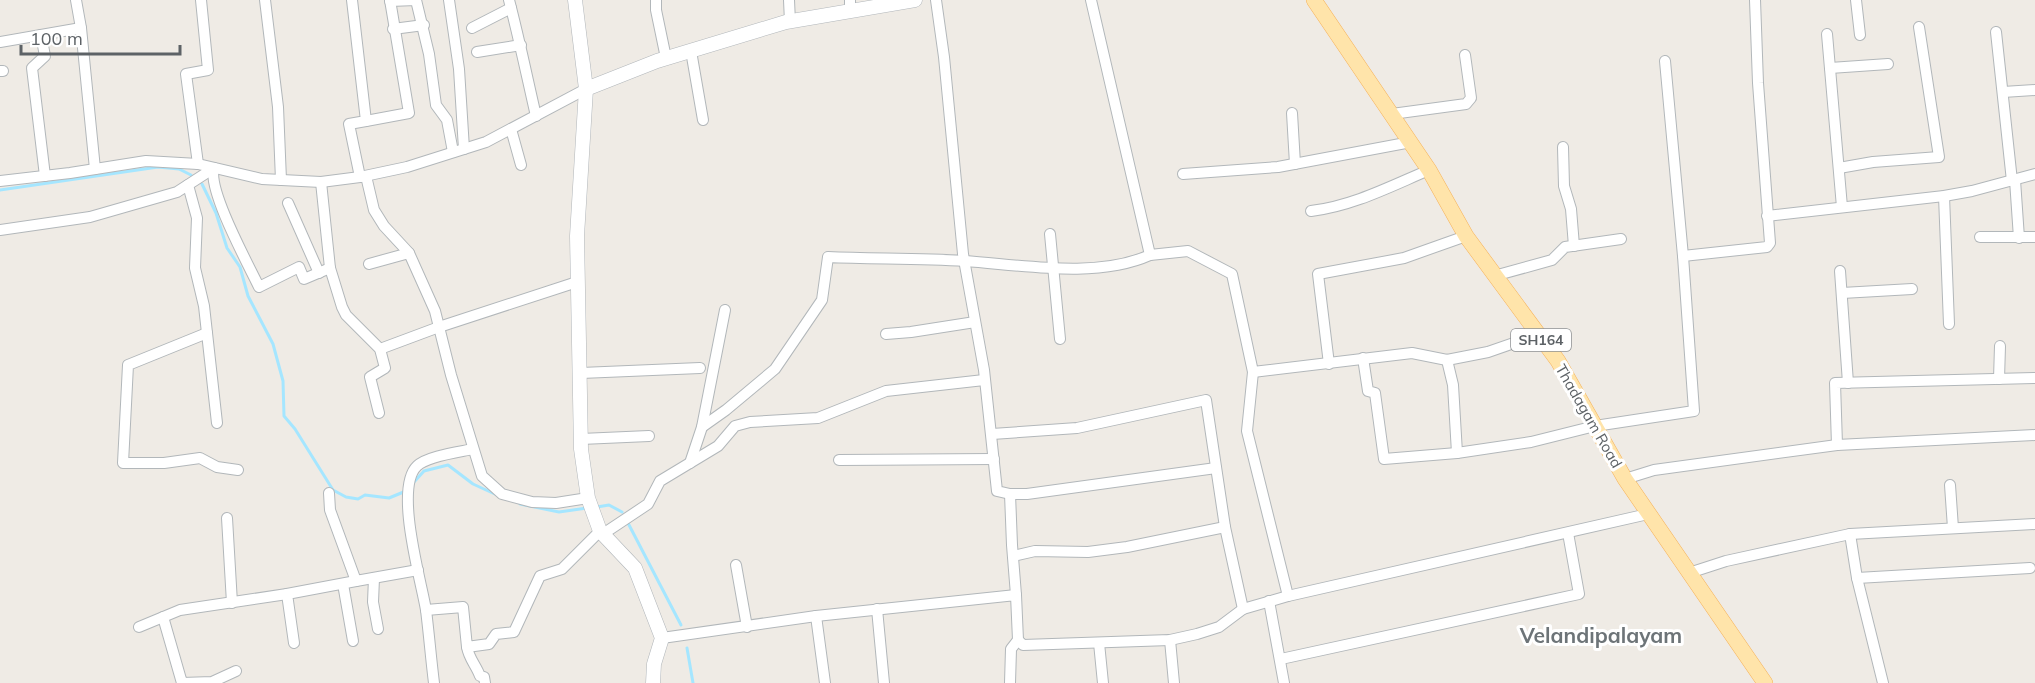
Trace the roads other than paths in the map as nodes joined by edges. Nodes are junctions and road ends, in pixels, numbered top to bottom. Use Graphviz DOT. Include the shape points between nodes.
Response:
graph roads {
  1 [pos="76,0"];
  2 [pos="201,0"];
  3 [pos="265,0"];
  4 [pos="352,0"];
  5 [pos="390,0"];
  6 [pos="449,0"];
  7 [pos="575,0"];
  8 [pos="656,0"];
  9 [pos="789,0"];
  10 [pos="915,0"];
  11 [pos="936,0"];
  12 [pos="1091,0"];
  13 [pos="1314,0"];
  14 [pos="1755,0"];
  15 [pos="1856,0"];
  16 [pos="510,4"];
  17 [pos="850,5"];
  18 [pos="790,22"];
  19 [pos="424,26"];
  20 [pos="1919,27"];
  21 [pos="81,28"];
  22 [pos="472,28"];
  23 [pos="393,29"];
  24 [pos="1996,32"];
  25 [pos="1827,34"];
  26 [pos="41,35"];
  27 [pos="1860,35"];
  28 [pos="0,42"];
  29 [pos="521,45"];
  30 [pos="691,51"];
  31 [pos="477,52"];
  32 [pos="1465,55"];
  33 [pos="666,58"];
  34 [pos="1665,61"];
  35 [pos="1888,64"];
  36 [pos="1830,68"];
  37 [pos="586,89"];
  38 [pos="2035,90"];
  39 [pos="2003,92"];
  40 [pos="1292,113"];
  41 [pos="1392,114"];
  42 [pos="536,116"];
  43 [pos="703,120"];
  44 [pos="366,121"];
  45 [pos="511,129"];
  46 [pos="1411,142"];
  47 [pos="1563,147"];
  48 [pos="464,149"];
  49 [pos="453,152"];
  50 [pos="198,164"];
  51 [pos="1294,164"];
  52 [pos="521,165"];
  53 [pos="214,168"];
  54 [pos="1839,168"];
  55 [pos="95,169"];
  56 [pos="1430,170"];
  57 [pos="1183,174"];
  58 [pos="2035,174"];
  59 [pos="45,176"];
  60 [pos="363,176"];
  61 [pos="281,180"];
  62 [pos="0,181"];
  63 [pos="2014,181"];
  64 [pos="321,182"];
  65 [pos="188,185"];
  66 [pos="1944,196"];
  67 [pos="288,202"];
  68 [pos="1842,207"];
  69 [pos="1311,211"];
  70 [pos="1767,216"];
  71 [pos="0,230"];
  72 [pos="1050,234"];
  73 [pos="1466,236"];
  74 [pos="1980,237"];
  75 [pos="2035,237"];
  76 [pos="1621,238"];
  77 [pos="2019,238"];
  78 [pos="1574,246"];
  79 [pos="409,253"];
  80 [pos="1150,255"];
  81 [pos="1683,256"];
  82 [pos="964,261"];
  83 [pos="369,264"];
  84 [pos="330,268"];
  85 [pos="1054,268"];
  86 [pos="1840,272"];
  87 [pos="319,273"];
  88 [pos="1494,276"];
  89 [pos="577,282"];
  90 [pos="1912,289"];
  91 [pos="1842,293"];
  92 [pos="725,310"];
  93 [pos="975,322"];
  94 [pos="1949,324"];
  95 [pos="439,327"];
  96 [pos="207,333"];
  97 [pos="886,334"];
  98 [pos="1537,335"];
  99 [pos="1060,339"];
  100 [pos="2000,346"];
  101 [pos="380,349"];
  102 [pos="1363,358"];
  103 [pos="1447,360"];
  104 [pos="1329,364"];
  105 [pos="700,368"];
  106 [pos="1253,372"];
  107 [pos="581,373"];
  108 [pos="2035,378"];
  109 [pos="1999,379"];
  110 [pos="984,380"];
  111 [pos="1848,383"];
  112 [pos="379,414"];
  113 [pos="217,423"];
  114 [pos="1595,426"];
  115 [pos="702,427"];
  116 [pos="992,434"];
  117 [pos="2035,435"];
  118 [pos="649,436"];
  119 [pos="581,439"];
  120 [pos="1837,445"];
  121 [pos="473,448"];
  122 [pos="1457,453"];
  123 [pos="994,459"];
  124 [pos="839,460"];
  125 [pos="690,463"];
  126 [pos="1216,468"];
  127 [pos="238,470"];
  128 [pos="1625,479"];
  129 [pos="1950,485"];
  130 [pos="329,493"];
  131 [pos="1010,494"];
  132 [pos="590,503"];
  133 [pos="1648,514"];
  134 [pos="227,518"];
  135 [pos="2035,524"];
  136 [pos="1225,527"];
  137 [pos="1953,528"];
  138 [pos="601,532"];
  139 [pos="1568,533"];
  140 [pos="1850,534"];
  141 [pos="1013,556"];
  142 [pos="736,565"];
  143 [pos="2030,568"];
  144 [pos="418,570"];
  145 [pos="1689,573"];
  146 [pos="374,578"];
  147 [pos="1857,578"];
  148 [pos="356,581"];
  149 [pos="343,584"];
  150 [pos="287,594"];
  151 [pos="1016,595"];
  152 [pos="1288,596"];
  153 [pos="1269,602"];
  154 [pos="232,603"];
  155 [pos="877,609"];
  156 [pos="1243,609"];
  157 [pos="426,610"];
  158 [pos="816,616"];
  159 [pos="163,617"];
  160 [pos="139,627"];
  161 [pos="747,627"];
  162 [pos="378,629"];
  163 [pos="662,638"];
  164 [pos="1018,639"];
  165 [pos="1170,640"];
  166 [pos="353,641"];
  167 [pos="294,643"];
  168 [pos="1099,643"];
  169 [pos="467,647"];
  170 [pos="1281,659"];
  171 [pos="236,671"];
  172 [pos="434,683"];
  173 [pos="485,683"];
  174 [pos="653,683"];
  175 [pos="825,683"];
  176 [pos="884,683"];
  177 [pos="1010,683"];
  178 [pos="1103,683"];
  179 [pos="1174,683"];
  180 [pos="1284,683"];
  181 [pos="1765,683"];
  182 [pos="1883,683"];
  1 -- 21 [label="street"];
  2 -- 50 [label="street" via="208,70 186,74"];
  3 -- 61 [label="street" via="278,107"];
  4 -- 44 [label="street"];
  5 -- 19 [label="street" via="416,0"];
  5 -- 23 [label="street"];
  6 -- 48 [label="street" via="459,69"];
  7 -- 37 [label="street"];
  8 -- 33 [label="street"];
  9 -- 18 [label="street"];
  10 -- 17 [label="street"];
  11 -- 82 [label="street"];
  12 -- 80 [label="street"];
  13 -- 41 [label="main road, Thadagam Road / SH164"];
  14 -- 70 [label="street"];
  15 -- 27 [label="street"];
  16 -- 22 [label="street"];
  16 -- 29 [label="street"];
  17 -- 18 [label="street"];
  18 -- 30 [label="street"];
  19 -- 23 [label="street"];
  19 -- 49 [label="street" via="436,105 447,120"];
  20 -- 54 [label="street" via="1939,157"];
  21 -- 26 [label="street"];
  21 -- 55 [label="street"];
  23 -- 44 [label="street" via="409,113"];
  24 -- 39 [label="street"];
  25 -- 36 [label="street"];
  26 -- 28 [label="street"];
  26 -- 59 [label="street" via="45,56 32,68"];
  29 -- 31 [label="street"];
  29 -- 42 [label="street"];
  30 -- 33 [label="street"];
  30 -- 43 [label="street"];
  32 -- 41 [label="street" via="1471,98 1466,104"];
  33 -- 37 [label="street"];
  34 -- 81 [label="street"];
  35 -- 36 [label="street"];
  36 -- 54 [label="street"];
  37 -- 42 [label="street"];
  37 -- 89 [label="street"];
  38 -- 39 [label="street"];
  39 -- 63 [label="street"];
  40 -- 51 [label="street"];
  41 -- 46 [label="main road, Thadagam Road / SH164"];
  42 -- 45 [label="street"];
  44 -- 60 [label="street" via="349,124"];
  45 -- 48 [label="street"];
  45 -- 52 [label="street"];
  46 -- 51 [label="street"];
  46 -- 56 [label="main road, Thadagam Road / SH164"];
  47 -- 78 [label="street" via="1564,186 1571,209"];
  48 -- 49 [label="street"];
  49 -- 60 [label="street"];
  50 -- 53 [label="street"];
  50 -- 55 [label="street" via="146,161"];
  51 -- 57 [label="street"];
  53 -- 61 [label="street"];
  53 -- 65 [label="street"];
  53 -- 87 [label="street" via="214,186 259,286 299,267 304,279"];
  54 -- 68 [label="street"];
  55 -- 59 [label="street"];
  56 -- 69 [label="street" via="1356,201"];
  56 -- 73 [label="main road, Thadagam Road / SH164"];
  58 -- 63 [label="street"];
  59 -- 62 [label="street"];
  60 -- 64 [label="street"];
  60 -- 79 [label="street" via="374,210"];
  61 -- 64 [label="street"];
  63 -- 66 [label="street"];
  63 -- 77 [label="street"];
  64 -- 84 [label="street"];
  65 -- 71 [label="street" via="177,192 90,217"];
  65 -- 96 [label="street" via="197,218 195,268"];
  66 -- 68 [label="street"];
  66 -- 94 [label="street"];
  67 -- 87 [label="street"];
  68 -- 70 [label="street"];
  70 -- 81 [label="street" via="1767,247"];
  72 -- 85 [label="street"];
  73 -- 88 [label="main road, Thadagam Road / SH164"];
  73 -- 104 [label="street" via="1404,258 1318,274"];
  74 -- 77 [label="street"];
  75 -- 77 [label="street"];
  76 -- 78 [label="street"];
  78 -- 88 [label="street" via="1565,247 1552,260"];
  79 -- 83 [label="street"];
  79 -- 95 [label="street"];
  80 -- 85 [label="street" via="1132,263"];
  80 -- 106 [label="street" via="1188,251 1233,274"];
  81 -- 114 [label="street" via="1694,411"];
  82 -- 85 [label="street"];
  82 -- 93 [label="street"];
  82 -- 115 [label="street" via="828,257 822,300 775,369"];
  84 -- 87 [label="street"];
  84 -- 101 [label="street" via="346,315"];
  85 -- 99 [label="street"];
  86 -- 91 [label="street"];
  88 -- 98 [label="main road, Thadagam Road / SH164"];
  89 -- 95 [label="street"];
  89 -- 107 [label="street"];
  90 -- 91 [label="street"];
  91 -- 111 [label="street"];
  92 -- 115 [label="street"];
  93 -- 97 [label="street"];
  93 -- 110 [label="street"];
  95 -- 101 [label="street"];
  95 -- 121 [label="street"];
  96 -- 113 [label="street"];
  96 -- 127 [label="street" via="128,365 123,464 200,458 217,467"];
  98 -- 103 [label="street" via="1488,352"];
  98 -- 114 [label="main road, Thadagam Road / SH164" via="1558,361"];
  100 -- 109 [label="street"];
  101 -- 112 [label="street" via="385,368 370,377"];
  102 -- 103 [label="street" via="1412,353"];
  102 -- 104 [label="street"];
  102 -- 122 [label="street" via="1368,391 1375,393 1384,459"];
  103 -- 122 [label="street" via="1453,385"];
  104 -- 106 [label="street"];
  105 -- 107 [label="street"];
  106 -- 152 [label="street" via="1247,431"];
  107 -- 119 [label="street"];
  108 -- 109 [label="street"];
  109 -- 111 [label="street"];
  110 -- 116 [label="street"];
  110 -- 125 [label="street" via="886,391 818,418 735,426 718,446"];
  111 -- 120 [label="street" via="1835,383"];
  114 -- 122 [label="street" via="1531,442"];
  114 -- 128 [label="main road, Thadagam Road / SH164"];
  115 -- 125 [label="street"];
  116 -- 123 [label="street"];
  116 -- 126 [label="street" via="1077,428 1206,400"];
  117 -- 120 [label="street"];
  118 -- 119 [label="street"];
  119 -- 132 [label="street"];
  120 -- 128 [label="street" via="1654,470"];
  121 -- 132 [label="street" via="480,480 502,494 532,502"];
  121 -- 144 [label="street" via="417,465 409,479 408,519"];
  123 -- 124 [label="street"];
  123 -- 131 [label="street" via="997,491"];
  125 -- 138 [label="street" via="660,481 648,504"];
  126 -- 131 [label="street"];
  126 -- 136 [label="street"];
  128 -- 133 [label="main road, Thadagam Road / SH164"];
  129 -- 137 [label="street"];
  130 -- 148 [label="street" via="330,510"];
  131 -- 141 [label="street"];
  132 -- 138 [label="street"];
  133 -- 139 [label="street"];
  133 -- 145 [label="main road, Thadagam Road / SH164"];
  134 -- 154 [label="street"];
  135 -- 137 [label="street"];
  136 -- 141 [label="street" via="1127,547 1088,552 1035,551"];
  136 -- 156 [label="street"];
  137 -- 140 [label="street"];
  138 -- 163 [label="street" via="635,568"];
  138 -- 169 [label="street" via="562,569 540,576 514,632 496,634 489,644"];
  139 -- 152 [label="street"];
  139 -- 170 [label="street" via="1579,594"];
  140 -- 145 [label="street"];
  140 -- 147 [label="street"];
  141 -- 151 [label="street"];
  142 -- 161 [label="street"];
  143 -- 147 [label="street"];
  144 -- 146 [label="street"];
  144 -- 157 [label="street"];
  145 -- 181 [label="main road, Thadagam Road / SH164"];
  146 -- 148 [label="street"];
  146 -- 162 [label="street"];
  147 -- 182 [label="street"];
  148 -- 149 [label="street"];
  149 -- 150 [label="street"];
  149 -- 166 [label="street"];
  150 -- 154 [label="street"];
  150 -- 167 [label="street"];
  151 -- 155 [label="street"];
  151 -- 164 [label="street"];
  152 -- 153 [label="street"];
  153 -- 156 [label="street"];
  153 -- 170 [label="street"];
  154 -- 159 [label="street" via="180,610"];
  155 -- 158 [label="street"];
  155 -- 176 [label="street"];
  156 -- 165 [label="street" via="1219,627"];
  157 -- 169 [label="street" via="463,607"];
  157 -- 172 [label="street"];
  158 -- 161 [label="street"];
  158 -- 175 [label="street"];
  159 -- 160 [label="street"];
  159 -- 171 [label="street" via="182,683 212,682"];
  161 -- 163 [label="street"];
  163 -- 174 [label="street"];
  164 -- 168 [label="street" via="1023,645"];
  164 -- 177 [label="street" via="1011,649"];
  165 -- 168 [label="street"];
  165 -- 179 [label="street"];
  168 -- 178 [label="street"];
  169 -- 173 [label="street" via="469,658"];
  170 -- 180 [label="street"];
}
